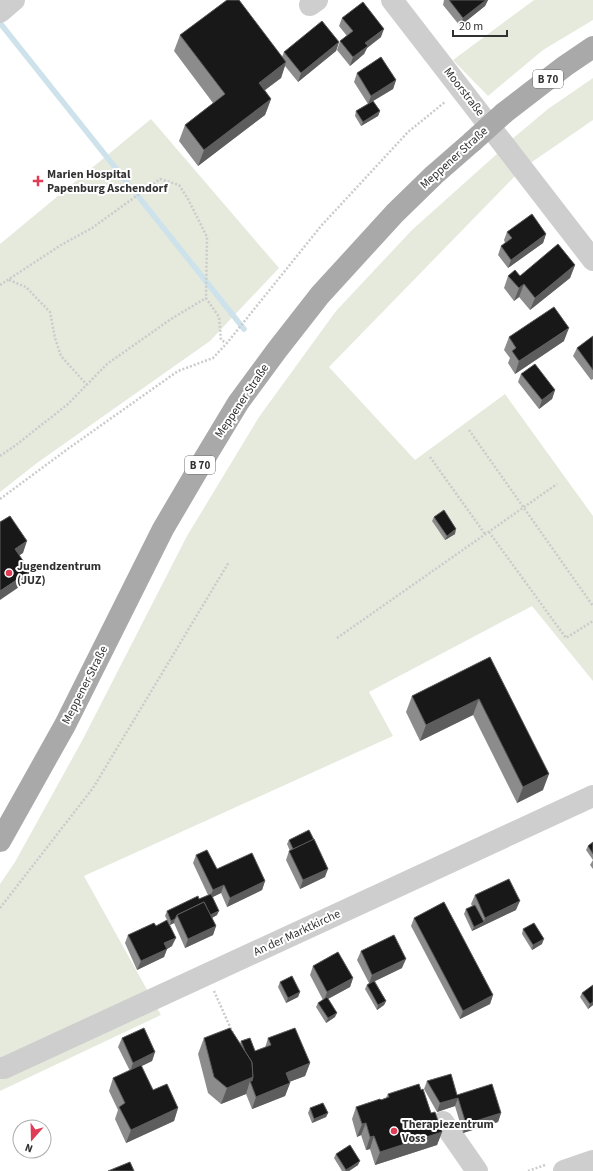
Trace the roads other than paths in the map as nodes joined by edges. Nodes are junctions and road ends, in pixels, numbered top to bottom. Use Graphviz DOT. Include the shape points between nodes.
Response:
graph roads {
  1 [pos="14,0"];
  2 [pos="392,0"];
  3 [pos="0,12"];
  4 [pos="593,47"];
  5 [pos="593,260"];
  6 [pos="593,796"];
  7 [pos="0,841"];
  8 [pos="0,1068"];
  9 [pos="443,1122"];
  10 [pos="593,1161"];
  11 [pos="477,1171"];
  12 [pos="564,1171"];
  1 -- 3 [label="street"];
  2 -- 5 [label="street, Moorstraße"];
  4 -- 7 [label="main road, Meppener Straße / B 70, bridge" via="504,114 434,175 395,213 320,295 277,350 238,403 163,530 65,725"];
  6 -- 8 [label="street, An der Marktkirche"];
  9 -- 11 [label="street"];
  10 -- 12 [label="street"];
}
